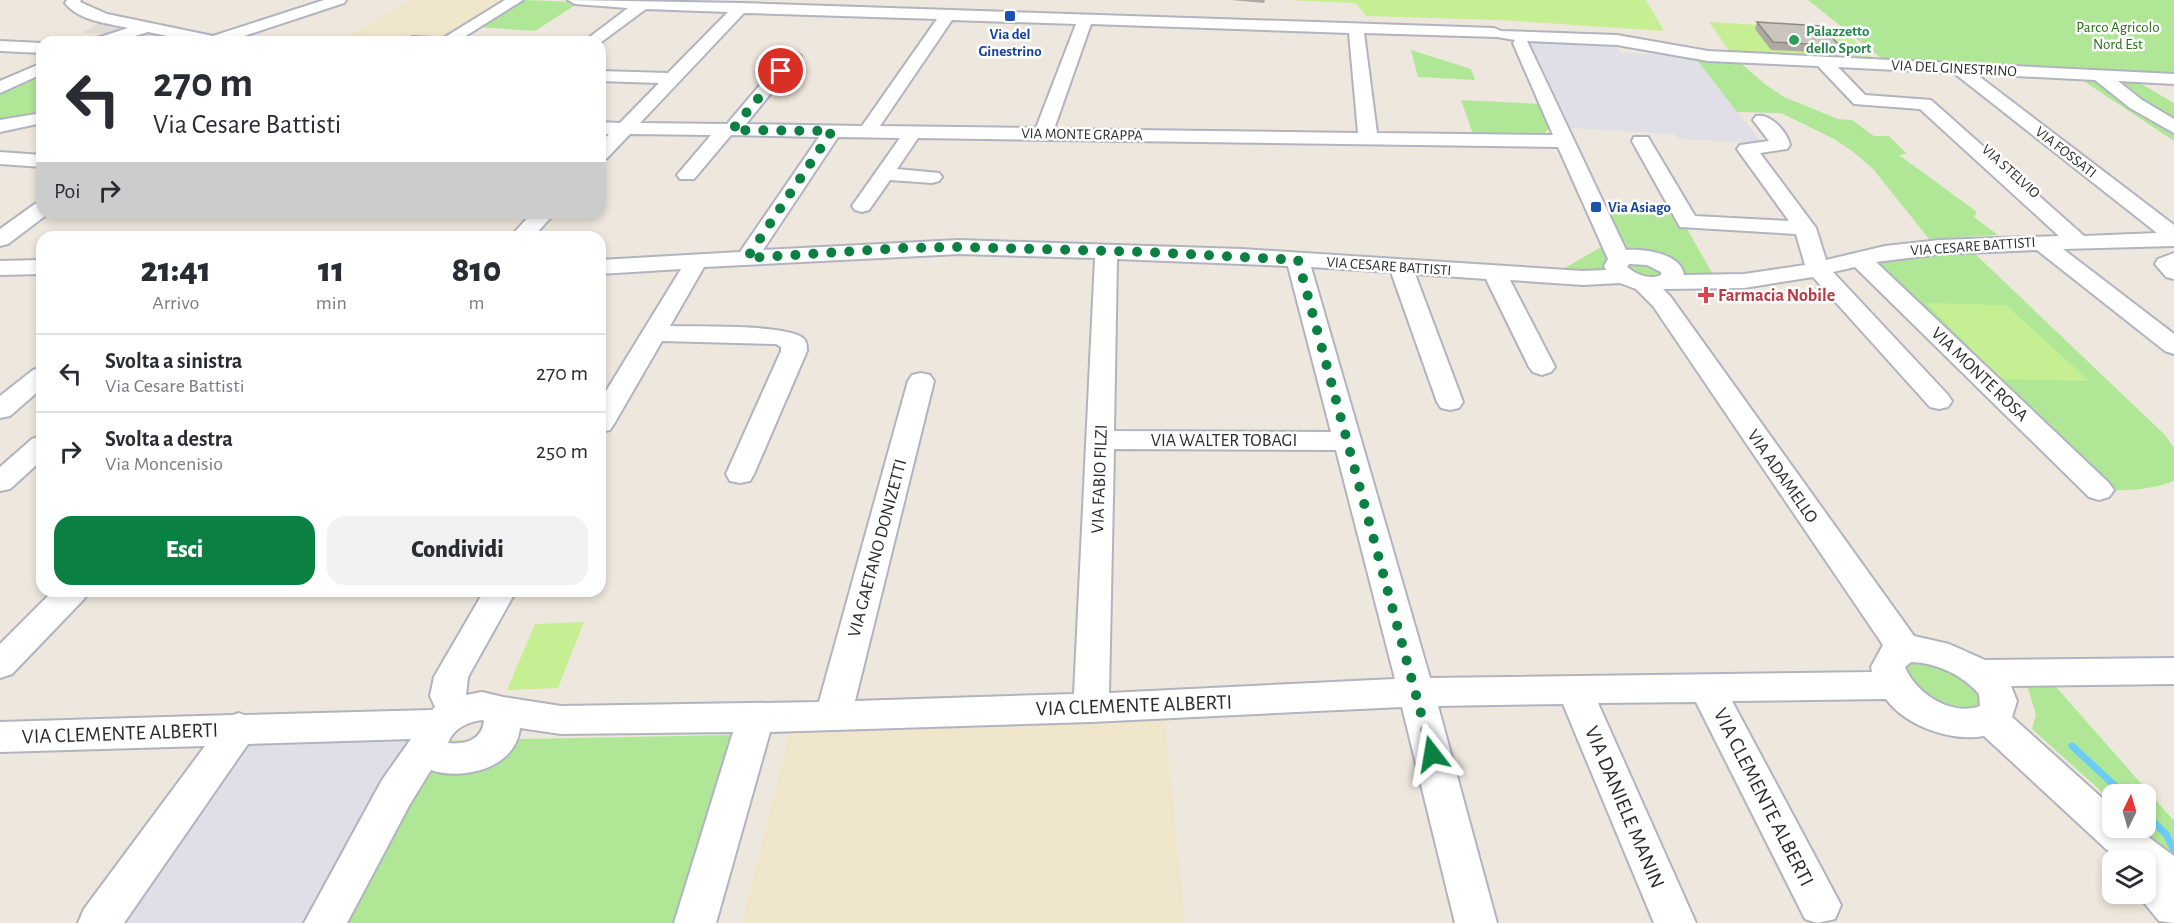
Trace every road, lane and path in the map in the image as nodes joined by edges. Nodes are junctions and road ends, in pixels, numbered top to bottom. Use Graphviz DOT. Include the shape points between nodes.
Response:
graph roads {
  1 [pos="74,0"];
  2 [pos="339,0"];
  3 [pos="516,0"];
  4 [pos="575,0"];
  5 [pos="798,0"];
  6 [pos="620,2"];
  7 [pos="732,4"];
  8 [pos="642,5"];
  9 [pos="784,8"];
  10 [pos="948,14"];
  11 [pos="1085,19"];
  12 [pos="147,27"];
  13 [pos="1356,28"];
  14 [pos="119,36"];
  15 [pos="189,36"];
  16 [pos="227,36"];
  17 [pos="455,36"];
  18 [pos="599,36"];
  19 [pos="1503,43"];
  20 [pos="0,46"];
  21 [pos="36,48"];
  22 [pos="1727,48"];
  23 [pos="1772,51"];
  24 [pos="793,56"];
  25 [pos="1823,62"];
  26 [pos="1893,65"];
  27 [pos="1959,69"];
  28 [pos="36,71"];
  29 [pos="2098,75"];
  30 [pos="606,76"];
  31 [pos="674,78"];
  32 [pos="2174,79"];
  33 [pos="0,88"];
  34 [pos="1929,103"];
  35 [pos="36,119"];
  36 [pos="1762,120"];
  37 [pos="7,124"];
  38 [pos="2174,127"];
  39 [pos="606,128"];
  40 [pos="624,129"];
  41 [pos="729,130"];
  42 [pos="36,131"];
  43 [pos="832,131"];
  44 [pos="867,132"];
  45 [pos="913,132"];
  46 [pos="1043,134"];
  47 [pos="1368,138"];
  48 [pos="1565,141"];
  49 [pos="1641,141"];
  50 [pos="606,148"];
  51 [pos="0,158"];
  52 [pos="36,161"];
  53 [pos="884,174"];
  54 [pos="687,175"];
  55 [pos="932,177"];
  56 [pos="862,206"];
  57 [pos="36,212"];
  58 [pos="538,219"];
  59 [pos="1805,228"];
  60 [pos="527,231"];
  61 [pos="2174,237"];
  62 [pos="0,239"];
  63 [pos="2083,241"];
  64 [pos="2040,242"];
  65 [pos="1106,250"];
  66 [pos="747,258"];
  67 [pos="1860,259"];
  68 [pos="1298,260"];
  69 [pos="2174,260"];
  70 [pos="696,262"];
  71 [pos="36,267"];
  72 [pos="606,267"];
  73 [pos="0,268"];
  74 [pos="1401,268"];
  75 [pos="1818,269"];
  76 [pos="2174,272"];
  77 [pos="1644,273"];
  78 [pos="1495,274"];
  79 [pos="655,333"];
  80 [pos="2174,346"];
  81 [pos="1542,367"];
  82 [pos="36,380"];
  83 [pos="921,381"];
  84 [pos="1940,401"];
  85 [pos="1450,402"];
  86 [pos="0,410"];
  87 [pos="606,414"];
  88 [pos="1101,440"];
  89 [pos="1346,441"];
  90 [pos="36,450"];
  91 [pos="740,474"];
  92 [pos="0,482"];
  93 [pos="2098,490"];
  94 [pos="67,597"];
  95 [pos="497,597"];
  96 [pos="1905,650"];
  97 [pos="0,666"];
  98 [pos="2174,671"];
  99 [pos="1980,673"];
  100 [pos="1894,685"];
  101 [pos="1707,688"];
  102 [pos="1575,691"];
  103 [pos="1416,692"];
  104 [pos="1091,708"];
  105 [pos="832,715"];
  106 [pos="756,717"];
  107 [pos="1990,719"];
  108 [pos="496,727"];
  109 [pos="239,728"];
  110 [pos="445,735"];
  111 [pos="0,736"];
  112 [pos="2126,849"];
  113 [pos="2174,880"];
  114 [pos="2156,887"];
  115 [pos="1820,905"];
  116 [pos="2174,907"];
  117 [pos="99,923"];
  118 [pos="325,923"];
  119 [pos="695,923"];
  120 [pos="1476,923"];
  121 [pos="1675,923"];
  1 -- 12 [label="street" via="72,3 88,13"];
  2 -- 16 [label="street"];
  3 -- 17 [label="street"];
  4 -- 6 [label="street, VIA DEL GINESTRINO"];
  5 -- 9 [label="street"];
  6 -- 8 [label="street, VIA DEL GINESTRINO"];
  7 -- 8 [label="street, VIA DEL GINESTRINO"];
  7 -- 9 [label="street, VIA DEL GINESTRINO"];
  7 -- 31 [label="street"];
  8 -- 18 [label="street"];
  9 -- 10 [label="street, VIA DEL GINESTRINO"];
  10 -- 11 [label="street, VIA DEL GINESTRINO"];
  10 -- 44 [label="street"];
  11 -- 13 [label="street, VIA DEL GINESTRINO"];
  11 -- 46 [label="street"];
  12 -- 14 [label="street"];
  12 -- 15 [label="street"];
  13 -- 19 [label="street, VIA DEL GINESTRINO" via="1411,30"];
  13 -- 47 [label="street"];
  19 -- 25 [label="street, VIA DEL GINESTRINO" via="1625,41 1704,55"];
  19 -- 48 [label="street" via="1531,70"];
  20 -- 21 [label="street"];
  22 -- 23 [label="street"];
  24 -- 41 [label="street"];
  25 -- 26 [label="street, VIA DEL GINESTRINO"];
  25 -- 34 [label="street" via="1860,100"];
  26 -- 27 [label="street, VIA DEL GINESTRINO"];
  26 -- 34 [label="street, VIA STELVIO"];
  27 -- 29 [label="street, VIA DEL GINESTRINO"];
  27 -- 61 [label="street, VIA FOSSATI"];
  28 -- 33 [label="street"];
  29 -- 32 [label="street, VIA DEL GINESTRINO"];
  29 -- 38 [label="street"];
  30 -- 31 [label="street"];
  31 -- 40 [label="street"];
  34 -- 63 [label="street, VIA STELVIO"];
  35 -- 37 [label="street"];
  36 -- 59 [label="street" via="1780,145 1747,149"];
  37 -- 42 [label="street"];
  39 -- 40 [label="street, VIA MONTE GRAPPA"];
  40 -- 41 [label="street, VIA MONTE GRAPPA"];
  40 -- 50 [label="street"];
  41 -- 43 [label="street, VIA MONTE GRAPPA"];
  41 -- 54 [label="street"];
  43 -- 44 [label="street, VIA MONTE GRAPPA"];
  43 -- 66 [label="street"];
  44 -- 45 [label="street, VIA MONTE GRAPPA"];
  45 -- 46 [label="street, VIA MONTE GRAPPA"];
  45 -- 53 [label="street"];
  46 -- 47 [label="street, VIA MONTE GRAPPA"];
  47 -- 48 [label="street, VIA MONTE GRAPPA"];
  48 -- 77 [label="street"];
  49 -- 59 [label="street" via="1688,222"];
  51 -- 52 [label="street"];
  53 -- 55 [label="street"];
  53 -- 56 [label="street"];
  57 -- 62 [label="street"];
  58 -- 60 [label="street"];
  59 -- 75 [label="street"];
  61 -- 63 [label="street, VIA CESARE BATTISTI"];
  63 -- 64 [label="street, VIA CESARE BATTISTI"];
  64 -- 67 [label="street, VIA CESARE BATTISTI" via="1940,247"];
  64 -- 80 [label="street"];
  65 -- 66 [label="street, VIA CESARE BATTISTI" via="931,247"];
  65 -- 68 [label="street, VIA CESARE BATTISTI"];
  65 -- 88 [label="street, VIA FABIO FILZI"];
  66 -- 70 [label="street, VIA CESARE BATTISTI"];
  67 -- 75 [label="street, VIA CESARE BATTISTI"];
  67 -- 93 [label="street, VIA MONTE ROSA"];
  68 -- 74 [label="street, VIA CESARE BATTISTI"];
  68 -- 89 [label="street"];
  69 -- 76 [label="street" via="2166,264"];
  70 -- 72 [label="street, VIA CESARE BATTISTI"];
  70 -- 79 [label="street"];
  71 -- 73 [label="street"];
  74 -- 78 [label="street, VIA CESARE BATTISTI"];
  74 -- 85 [label="street"];
  75 -- 77 [label="street, VIA CESARE BATTISTI" via="1706,283"];
  75 -- 84 [label="street"];
  77 -- 78 [label="street, VIA CESARE BATTISTI" via="1583,278"];
  77 -- 96 [label="street, VIA ADAMELLO"];
  78 -- 81 [label="street"];
  79 -- 87 [label="street"];
  79 -- 91 [label="street" via="776,337 791,340 795,345"];
  82 -- 86 [label="street"];
  83 -- 105 [label="street, VIA GAETANO DONIZETTI"];
  88 -- 89 [label="street, VIA WALTER TOBAGI"];
  88 -- 104 [label="street, VIA FABIO FILZI"];
  89 -- 103 [label="street"];
  90 -- 92 [label="street"];
  94 -- 97 [label="street"];
  95 -- 110 [label="street" via="451,677"];
  96 -- 99 [label="street" via="1944,654"];
  96 -- 100 [label="street" via="1895,654 1888,664"];
  98 -- 99 [label="street"];
  99 -- 107 [label="street" via="1998,699 1998,709"];
  100 -- 101 [label="street, VIA CLEMENTE ALBERTI"];
  100 -- 107 [label="street" via="1914,704 1941,717 1969,723"];
  101 -- 102 [label="street, VIA CLEMENTE ALBERTI"];
  101 -- 115 [label="street, VIA CLEMENTE ALBERTI"];
  102 -- 103 [label="street, VIA CLEMENTE ALBERTI"];
  102 -- 121 [label="street, VIA DANIELE MANIN"];
  103 -- 104 [label="street, VIA CLEMENTE ALBERTI"];
  103 -- 120 [label="street"];
  104 -- 105 [label="street, VIA CLEMENTE ALBERTI"];
  105 -- 106 [label="street, VIA CLEMENTE ALBERTI"];
  106 -- 108 [label="street, VIA CLEMENTE ALBERTI" via="561,720 528,729"];
  106 -- 119 [label="street"];
  107 -- 112 [label="street"];
  108 -- 110 [label="street" via="482,706"];
  108 -- 110 [label="street, VIA CLEMENTE ALBERTI" via="473,757"];
  109 -- 110 [label="street, VIA CLEMENTE ALBERTI"];
  109 -- 111 [label="street, VIA CLEMENTE ALBERTI"];
  109 -- 117 [label="street, VIA CLEMENTE ALBERTI"];
  110 -- 118 [label="street" via="418,782 388,811"];
  112 -- 113 [label="street"];
  114 -- 116 [label="street"];
}
